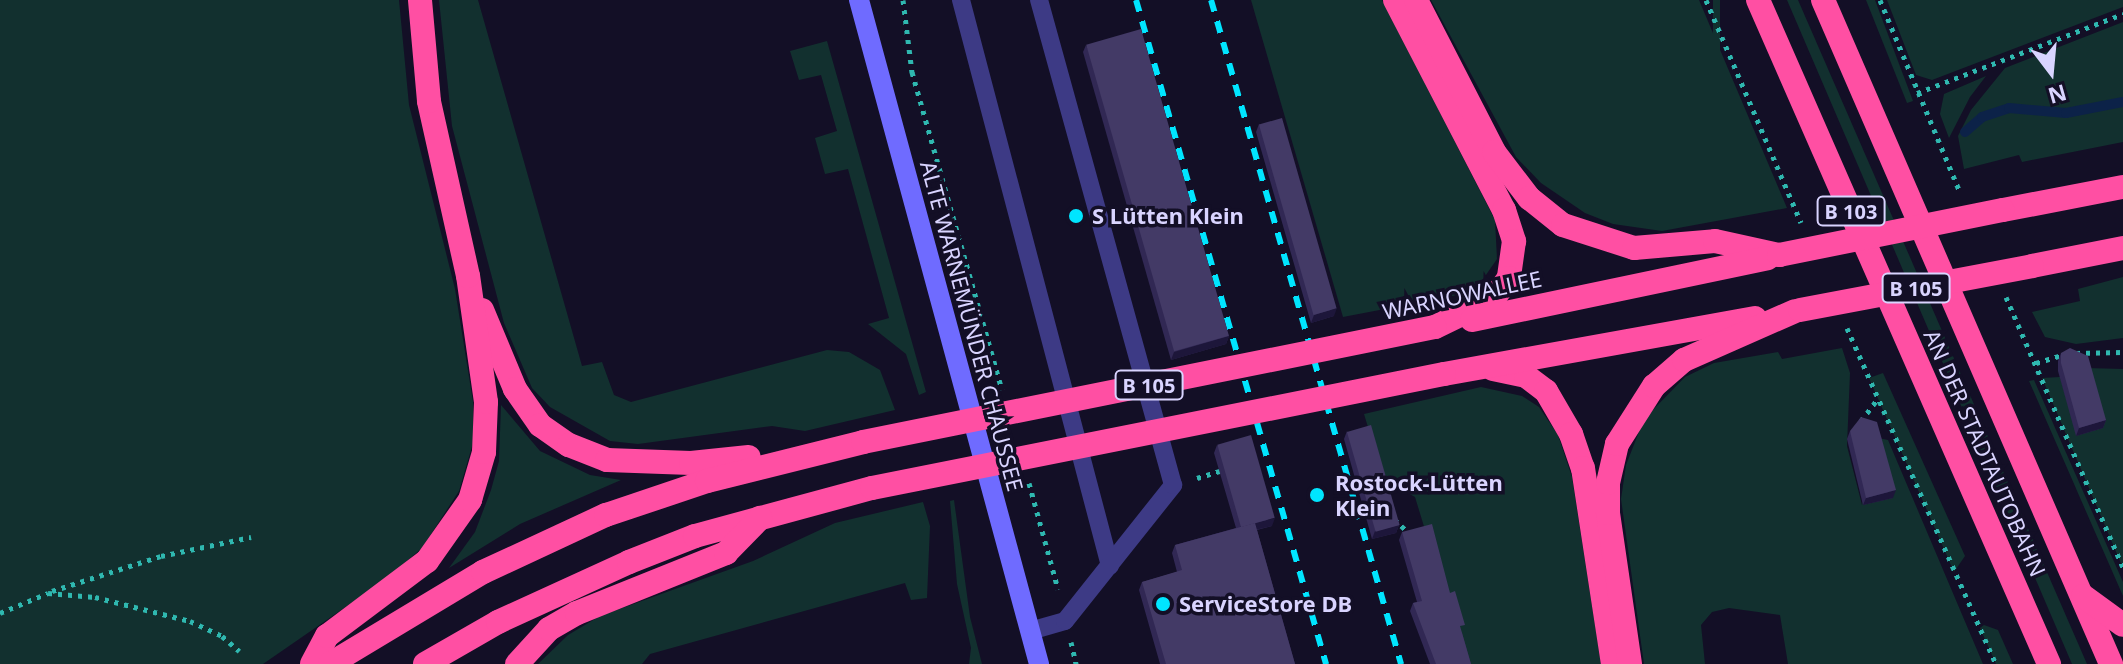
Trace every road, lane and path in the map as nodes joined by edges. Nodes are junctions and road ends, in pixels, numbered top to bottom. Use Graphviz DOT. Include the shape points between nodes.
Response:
graph roads {
  1 [pos="420,0"];
  2 [pos="859,0"];
  3 [pos="903,0"];
  4 [pos="961,0"];
  5 [pos="1039,0"];
  6 [pos="1395,0"];
  7 [pos="1416,0"];
  8 [pos="1706,0"];
  9 [pos="1758,0"];
  10 [pos="1823,0"];
  11 [pos="2123,14"];
  12 [pos="1917,93"];
  13 [pos="2123,187"];
  14 [pos="1807,237"];
  15 [pos="2123,248"];
  16 [pos="1779,255"];
  17 [pos="468,276"];
  18 [pos="1798,311"];
  19 [pos="1842,317"];
  20 [pos="1435,327"];
  21 [pos="2123,352"];
  22 [pos="2036,363"];
  23 [pos="1479,366"];
  24 [pos="1003,393"];
  25 [pos="1877,400"];
  26 [pos="1858,425"];
  27 [pos="811,452"];
  28 [pos="1234,467"];
  29 [pos="1025,469"];
  30 [pos="1173,485"];
  31 [pos="761,517"];
  32 [pos="1382,522"];
  33 [pos="1412,536"];
  34 [pos="251,537"];
  35 [pos="1110,566"];
  36 [pos="48,593"];
  37 [pos="2081,595"];
  38 [pos="0,613"];
  39 [pos="1065,621"];
  40 [pos="2123,625"];
  41 [pos="1030,631"];
  42 [pos="239,651"];
  43 [pos="312,664"];
  44 [pos="330,664"];
  45 [pos="425,664"];
  46 [pos="517,664"];
  47 [pos="1039,664"];
  48 [pos="1076,664"];
  49 [pos="1613,664"];
  50 [pos="1630,664"];
  51 [pos="1996,664"];
  52 [pos="2049,664"];
  53 [pos="2111,664"];
  1 -- 17 [label="highway" via="429,101"];
  2 -- 41 [label="street, ALTE WARNEMÜNDER CHAUSSEE"];
  3 -- 24 [label="path" via="912,72"];
  4 -- 35 [label="lane"];
  5 -- 30 [label="lane"];
  6 -- 20 [label="highway, B 105" via="1504,210 1514,241 1509,278 1493,299"];
  7 -- 16 [label="highway" via="1494,152 1529,198 1563,225 1634,248 1715,241"];
  8 -- 14 [label="path"];
  9 -- 52 [label="highway, AN DER STADTAUTOBAHN / B 103"];
  10 -- 37 [label="highway, AN DER STADTAUTOBAHN / B 103"];
  11 -- 12 [label="path"];
  13 -- 16 [label="highway, WARNOWALLEE, bridge"];
  15 -- 18 [label="highway, B 105, bridge"];
  16 -- 20 [label="highway, WARNOWALLEE"];
  17 -- 27 [label="highway" via="515,389 540,425 569,445 607,460 644,462"];
  17 -- 43 [label="highway" via="486,402 484,452 470,500 427,561 327,636"];
  18 -- 23 [label="highway, B 105"];
  18 -- 50 [label="highway" via="1684,360 1654,386 1617,444 1608,513"];
  19 -- 25 [label="path"];
  20 -- 27 [label="highway, WARNOWALLEE / B 105, bridge"];
  21 -- 22 [label="path" via="2068,354"];
  23 -- 31 [label="highway, B 105, bridge" via="872,488"];
  23 -- 49 [label="highway, B 105" via="1526,376 1546,391 1571,434 1583,468"];
  25 -- 26 [label="path"];
  25 -- 51 [label="path"];
  27 -- 44 [label="highway, B 105" via="621,510 542,543"];
  28 -- 30 [label="path"];
  29 -- 39 [label="path"];
  30 -- 35 [label="lane"];
  31 -- 45 [label="highway, B 105" via="695,536 562,590"];
  31 -- 46 [label="highway" via="726,553 549,629"];
  32 -- 33 [label="path" via="1394,518"];
  34 -- 36 [label="path" via="161,556"];
  35 -- 39 [label="lane"];
  36 -- 38 [label="path"];
  36 -- 42 [label="path" via="152,608 222,636"];
  37 -- 40 [label="highway"];
  37 -- 53 [label="highway, AN DER STADTAUTOBAHN / B 103"];
  39 -- 41 [label="lane"];
  39 -- 48 [label="path"];
  41 -- 47 [label="street, ALTE WARNEMÜNDER CHAUSSEE"];
}
